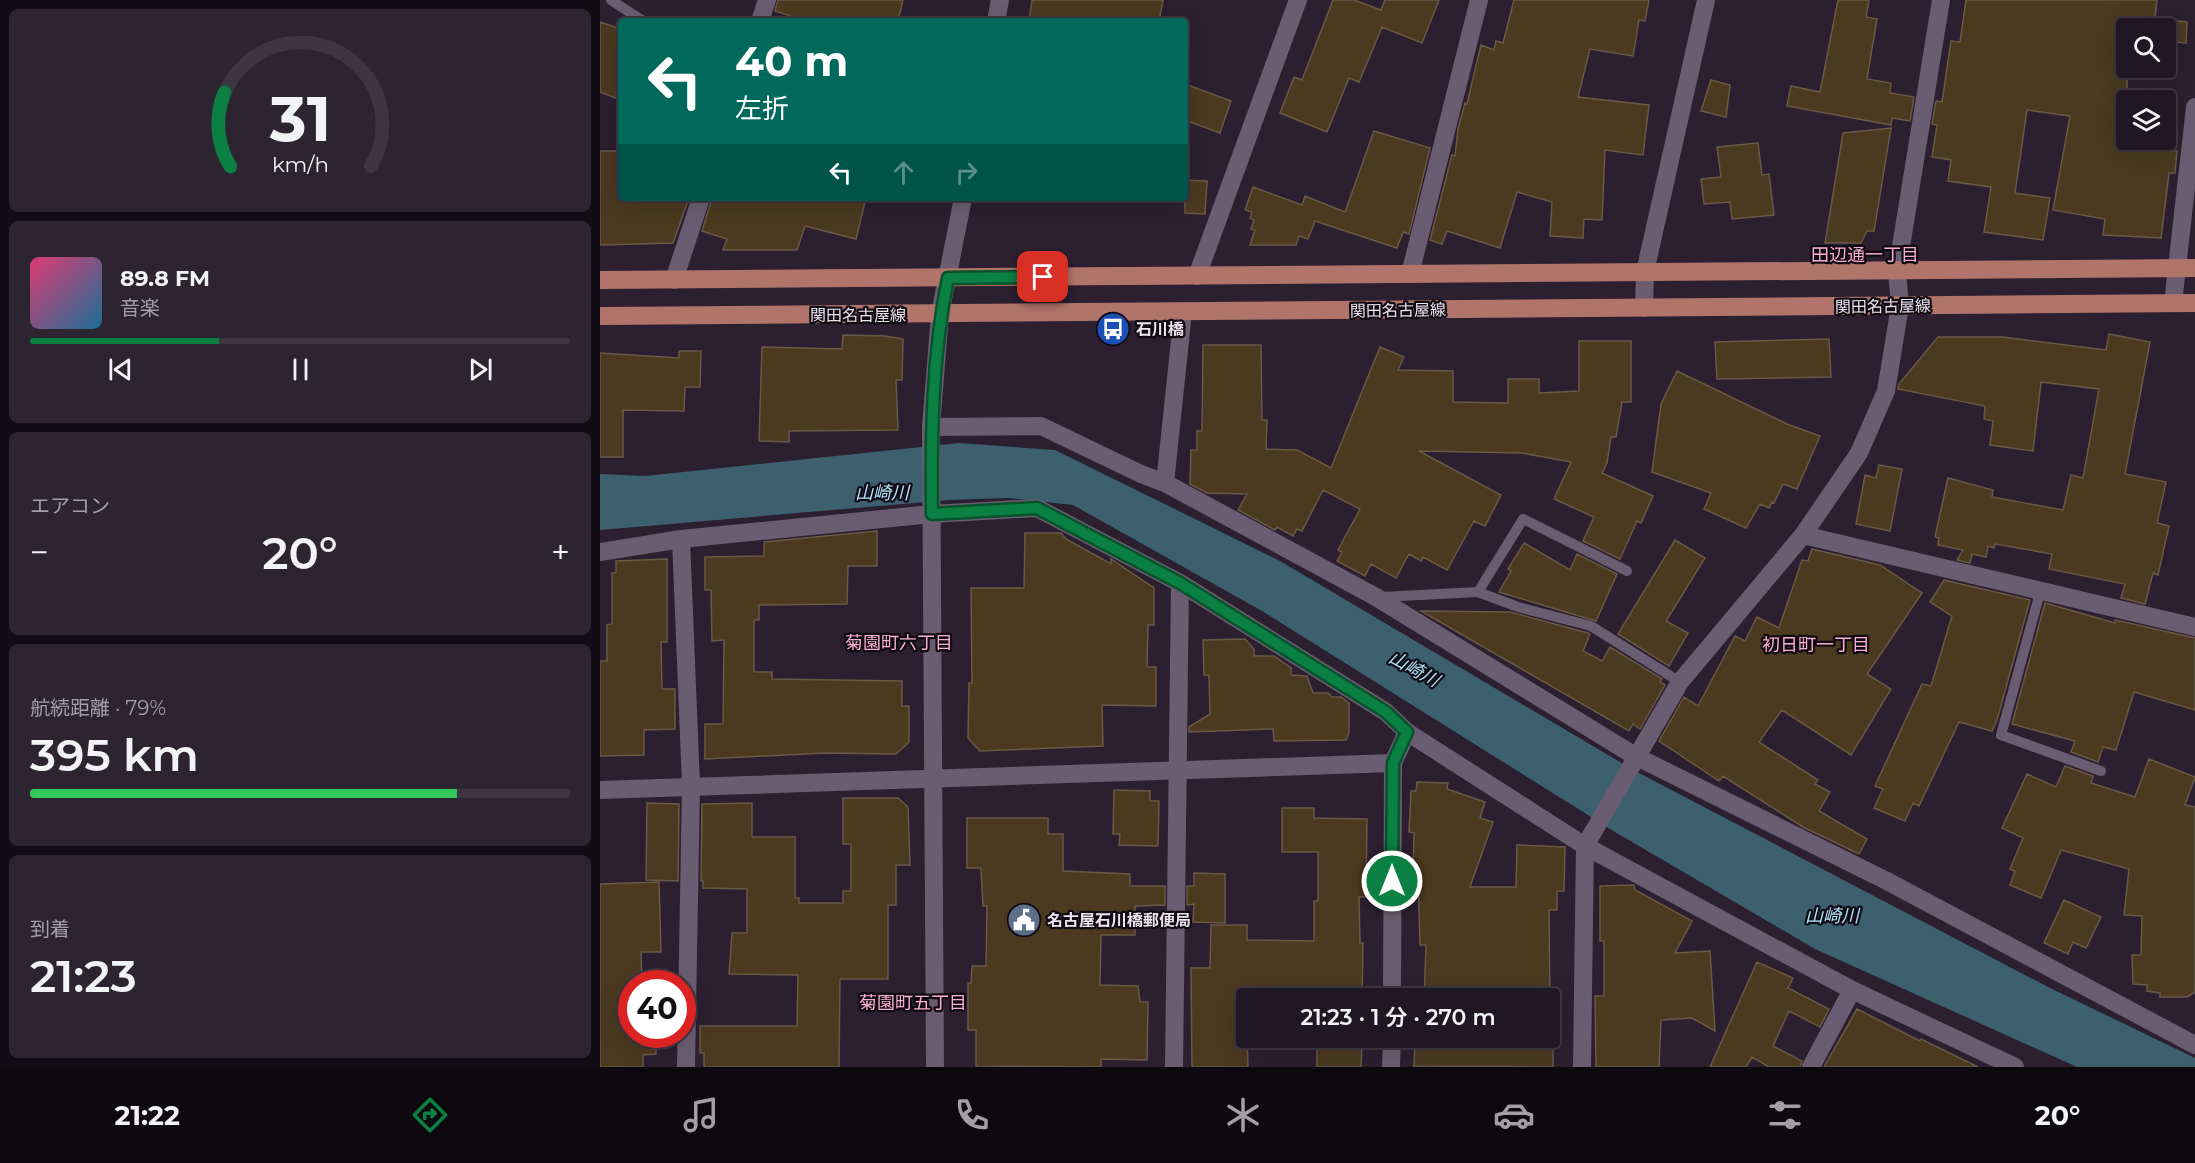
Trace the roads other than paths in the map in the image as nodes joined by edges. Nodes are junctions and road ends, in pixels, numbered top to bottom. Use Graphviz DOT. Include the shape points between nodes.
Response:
graph roads {
  1 [pos="611,0"];
  2 [pos="767,0"];
  3 [pos="1000,0"];
  4 [pos="1298,0"];
  5 [pos="1479,0"];
  6 [pos="1706,0"];
  7 [pos="1941,0"];
  8 [pos="638,18"];
  9 [pos="761,18"];
  10 [pos="997,18"];
  11 [pos="2195,107"];
  12 [pos="700,201"];
  13 [pos="962,201"];
  14 [pos="2187,268"];
  15 [pos="1896,270"];
  16 [pos="1645,272"];
  17 [pos="1410,274"];
  18 [pos="1197,276"];
  19 [pos="948,278"];
  20 [pos="600,280"];
  21 [pos="674,280"];
  22 [pos="2173,303"];
  23 [pos="2195,303"];
  24 [pos="1899,306"];
  25 [pos="1644,308"];
  26 [pos="1184,312"];
  27 [pos="940,314"];
  28 [pos="600,316"];
  29 [pos="932,436"];
  30 [pos="1165,483"];
  31 [pos="932,509"];
  32 [pos="1803,535"];
  33 [pos="681,538"];
  34 [pos="600,552"];
  35 [pos="1627,571"];
  36 [pos="1180,583"];
  37 [pos="2041,590"];
  38 [pos="1478,592"];
  39 [pos="1376,597"];
  40 [pos="2195,627"];
  41 [pos="1680,682"];
  42 [pos="1407,732"];
  43 [pos="1633,759"];
  44 [pos="1393,763"];
  45 [pos="1177,771"];
  46 [pos="2101,771"];
  47 [pos="935,778"];
  48 [pos="691,785"];
  49 [pos="600,790"];
  50 [pos="1585,846"];
  51 [pos="1392,988"];
  52 [pos="1852,990"];
  53 [pos="2195,1045"];
  54 [pos="1392,1048"];
  55 [pos="686,1067"];
  56 [pos="935,1067"];
  57 [pos="1174,1067"];
  58 [pos="1392,1067"];
  59 [pos="1582,1067"];
  60 [pos="1811,1067"];
  61 [pos="2015,1067"];
  1 -- 8 [label="lane"];
  2 -- 9 [label="street"];
  3 -- 10 [label="street"];
  4 -- 18 [label="street"];
  5 -- 17 [label="street"];
  6 -- 16 [label="street"];
  7 -- 15 [label="street"];
  11 -- 14 [label="street"];
  12 -- 21 [label="street"];
  13 -- 19 [label="street"];
  14 -- 15 [label="main road"];
  14 -- 22 [label="street"];
  15 -- 16 [label="main road"];
  15 -- 24 [label="street"];
  16 -- 17 [label="main road"];
  16 -- 25 [label="street"];
  17 -- 18 [label="main road"];
  18 -- 19 [label="main road"];
  19 -- 21 [label="main road"];
  19 -- 27 [label="street"];
  20 -- 21 [label="main road"];
  22 -- 23 [label="main road, 関田名古屋線"];
  22 -- 24 [label="main road, 関田名古屋線"];
  24 -- 25 [label="main road, 関田名古屋線"];
  24 -- 32 [label="street" via="1886,391 1858,453"];
  25 -- 26 [label="main road, 関田名古屋線"];
  26 -- 27 [label="main road, 関田名古屋線"];
  26 -- 30 [label="street"];
  27 -- 28 [label="main road, 関田名古屋線"];
  27 -- 29 [label="street"];
  29 -- 30 [label="street" via="1041,426"];
  29 -- 31 [label="street"];
  30 -- 39 [label="street"];
  31 -- 33 [label="street"];
  31 -- 36 [label="street" via="1037,508"];
  31 -- 47 [label="street"];
  32 -- 37 [label="street"];
  32 -- 41 [label="street"];
  33 -- 34 [label="street"];
  33 -- 48 [label="street"];
  35 -- 38 [label="lane" via="1523,519"];
  36 -- 42 [label="street" via="1386,712"];
  36 -- 45 [label="street"];
  37 -- 40 [label="street"];
  37 -- 46 [label="lane" via="2001,735"];
  38 -- 39 [label="lane"];
  38 -- 41 [label="lane" via="1590,626"];
  39 -- 43 [label="street"];
  41 -- 43 [label="street"];
  42 -- 44 [label="street"];
  42 -- 50 [label="street"];
  43 -- 50 [label="street"];
  43 -- 53 [label="street" via="1885,880"];
  44 -- 45 [label="street"];
  44 -- 51 [label="street"];
  45 -- 47 [label="street"];
  45 -- 57 [label="street"];
  47 -- 48 [label="street"];
  47 -- 56 [label="street"];
  48 -- 49 [label="street"];
  48 -- 55 [label="street"];
  50 -- 52 [label="street"];
  50 -- 59 [label="street"];
  52 -- 60 [label="street"];
  52 -- 61 [label="street"];
  54 -- 58 [label="street"];
}
